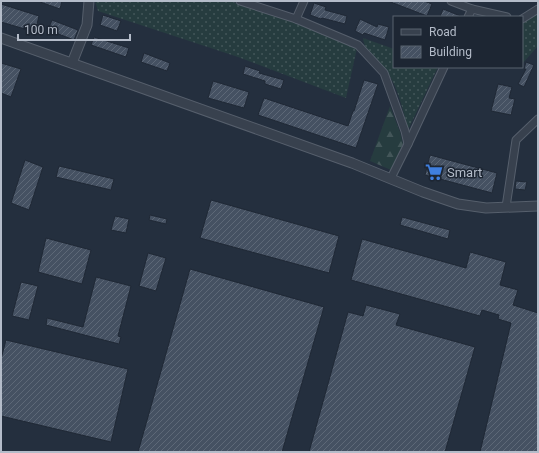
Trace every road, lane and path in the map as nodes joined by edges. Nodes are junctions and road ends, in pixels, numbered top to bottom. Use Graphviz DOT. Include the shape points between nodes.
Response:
graph roads {
  1 [pos="90,1"];
  2 [pos="240,1"];
  3 [pos="304,1"];
  4 [pos="451,1"];
  5 [pos="472,9"];
  6 [pos="538,10"];
  7 [pos="468,16"];
  8 [pos="503,16"];
  9 [pos="523,18"];
  10 [pos="296,19"];
  11 [pos="1,38"];
  12 [pos="72,63"];
  13 [pos="444,68"];
  14 [pos="538,119"];
  15 [pos="408,144"];
  16 [pos="391,178"];
  17 [pos="538,206"];
  18 [pos="506,207"];
  1 -- 12 [label="street" via="87,25"];
  2 -- 10 [label="street"];
  3 -- 10 [label="street"];
  4 -- 5 [label="street"];
  5 -- 7 [label="street"];
  5 -- 8 [label="street"];
  6 -- 9 [label="street"];
  10 -- 15 [label="street" via="358,45 384,73"];
  11 -- 12 [label="street"];
  12 -- 16 [label="street"];
  13 -- 15 [label="street"];
  14 -- 18 [label="street" via="516,140"];
  15 -- 16 [label="street"];
  16 -- 18 [label="street" via="458,204 486,208"];
  17 -- 18 [label="street"];
}
